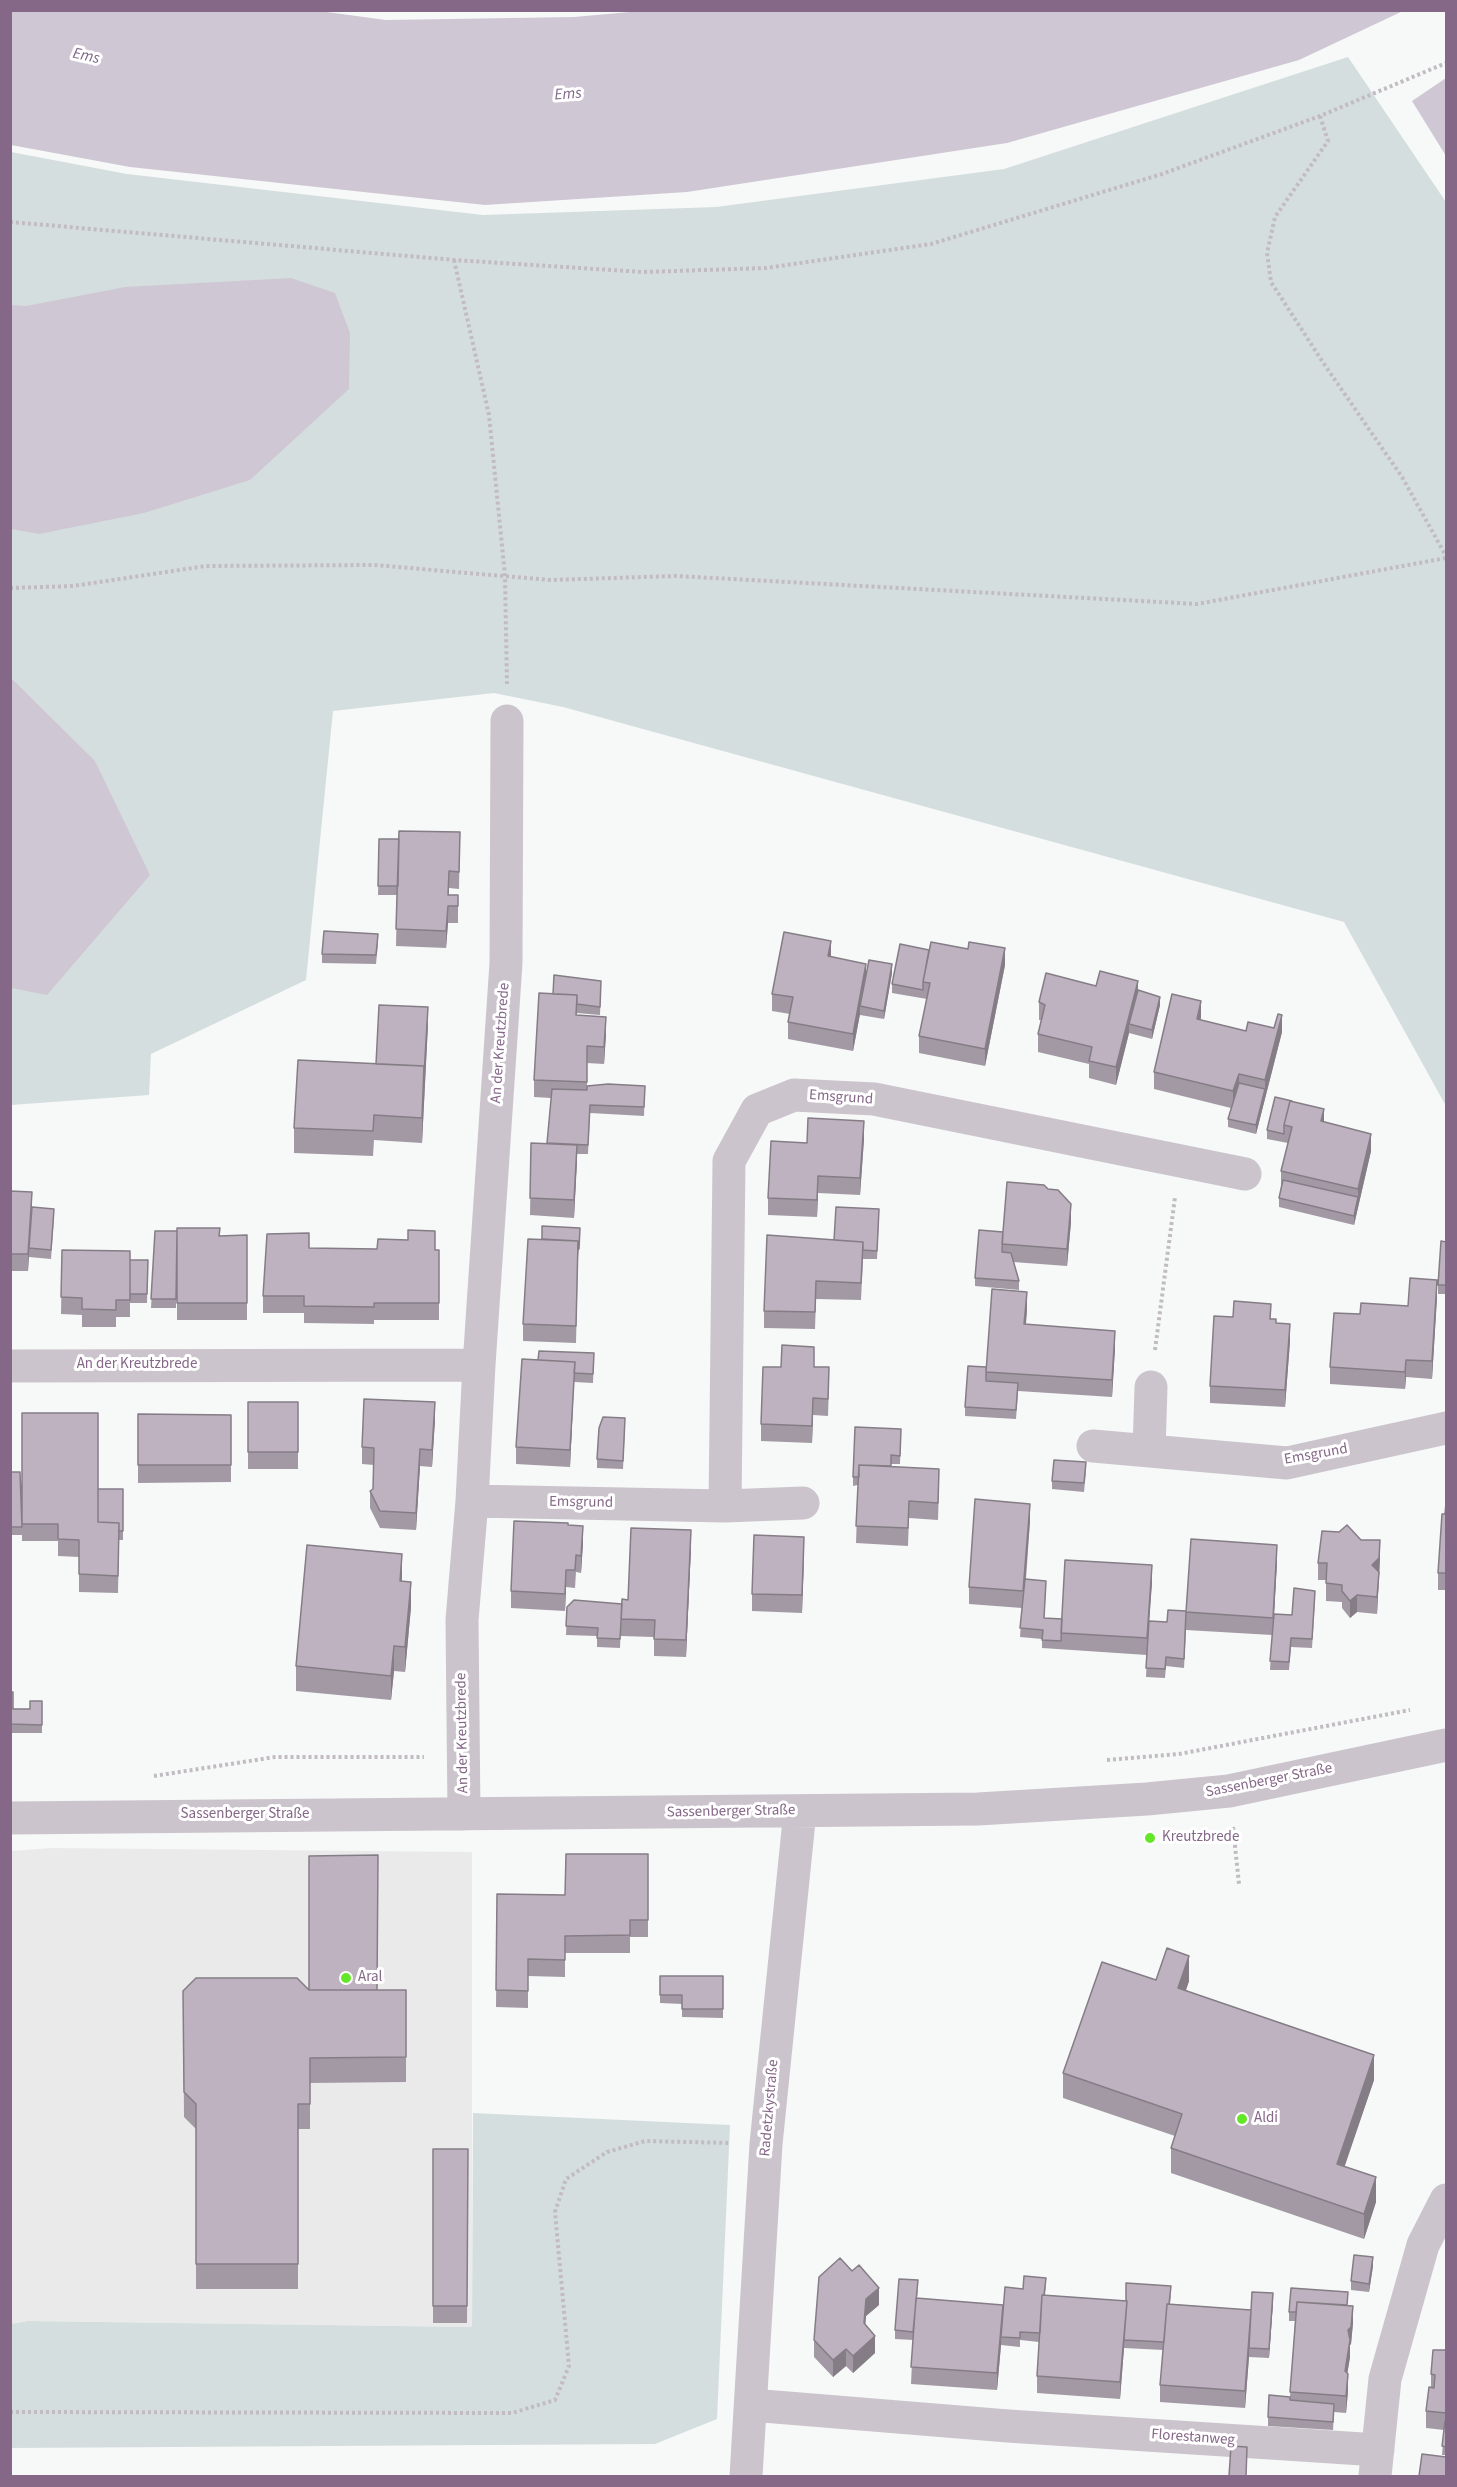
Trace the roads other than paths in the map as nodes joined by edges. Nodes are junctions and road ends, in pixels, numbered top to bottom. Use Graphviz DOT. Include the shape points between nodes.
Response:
graph roads {
  1 [pos="507,721"];
  2 [pos="1245,1174"];
  3 [pos="479,1365"];
  4 [pos="10,1366"];
  5 [pos="1151,1387"];
  6 [pos="1446,1428"];
  7 [pos="1093,1446"];
  8 [pos="1149,1451"];
  9 [pos="472,1502"];
  10 [pos="803,1503"];
  11 [pos="725,1506"];
  12 [pos="1446,1745"];
  13 [pos="800,1811"];
  14 [pos="464,1815"];
  15 [pos="10,1818"];
  16 [pos="1446,2200"];
  17 [pos="751,2405"];
  18 [pos="1376,2463"];
  19 [pos="746,2476"];
  1 -- 3 [label="street, An der Kreutzbrede" via="507,963"];
  2 -- 11 [label="street, Emsgrund" via="874,1099 794,1095 757,1110 729,1161"];
  3 -- 4 [label="street, An der Kreutzbrede"];
  3 -- 9 [label="street, An der Kreutzbrede"];
  5 -- 8 [label="street"];
  6 -- 8 [label="street, Emsgrund" via="1287,1463"];
  7 -- 8 [label="street, Emsgrund"];
  9 -- 11 [label="street, Emsgrund"];
  9 -- 14 [label="street, An der Kreutzbrede" via="462,1620"];
  10 -- 11 [label="street, Emsgrund"];
  12 -- 13 [label="street, Sassenberger Straße" via="1229,1791 978,1809"];
  13 -- 14 [label="street, Sassenberger Straße"];
  13 -- 17 [label="street, Radetzkystraße" via="766,2144"];
  14 -- 15 [label="street, Sassenberger Straße"];
  16 -- 18 [label="street, Florestanweg" via="1423,2245 1385,2379"];
  17 -- 18 [label="street, Florestanweg"];
  17 -- 19 [label="street, Radetzkystraße"];
}
